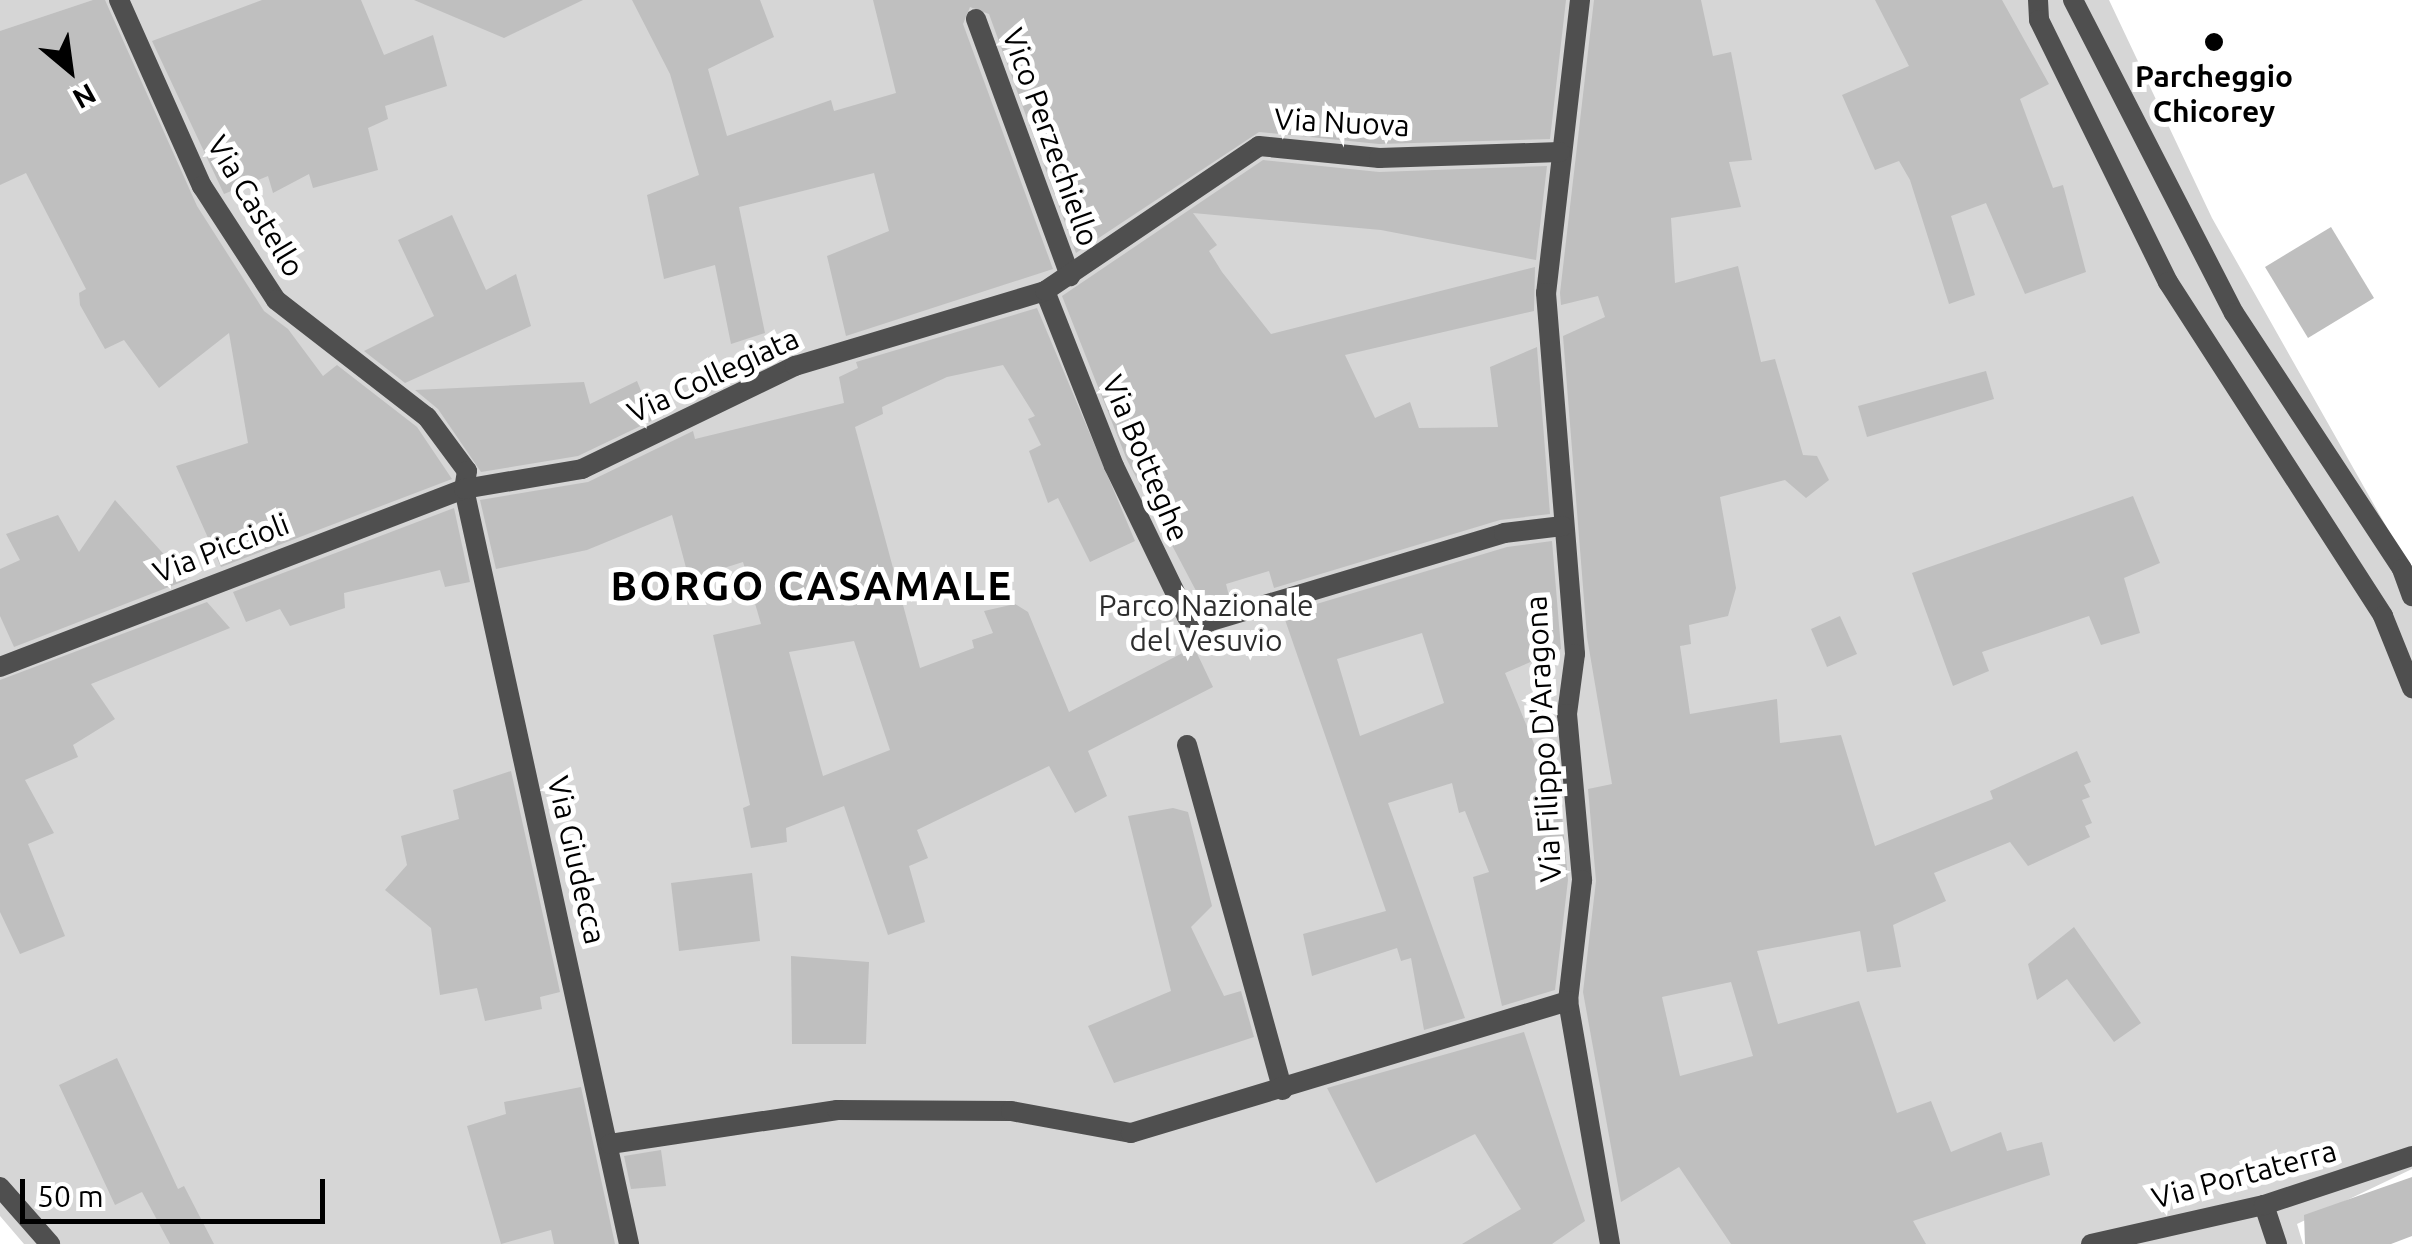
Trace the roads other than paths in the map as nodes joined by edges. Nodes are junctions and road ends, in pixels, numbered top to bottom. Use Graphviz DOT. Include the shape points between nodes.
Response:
graph roads {
  1 [pos="119,0"];
  2 [pos="1580,0"];
  3 [pos="2038,0"];
  4 [pos="2072,0"];
  5 [pos="976,19"];
  6 [pos="1560,152"];
  7 [pos="1070,276"];
  8 [pos="1045,292"];
  9 [pos="464,490"];
  10 [pos="1563,526"];
  11 [pos="2412,596"];
  12 [pos="0,667"];
  13 [pos="2412,688"];
  14 [pos="1187,745"];
  15 [pos="1568,1001"];
  16 [pos="1283,1090"];
  17 [pos="610,1144"];
  18 [pos="2412,1156"];
  19 [pos="0,1187"];
  20 [pos="2264,1205"];
  21 [pos="50,1244"];
  22 [pos="629,1244"];
  23 [pos="1610,1244"];
  24 [pos="2091,1244"];
  25 [pos="2278,1244"];
  1 -- 9 [label="street, Via Castello" via="202,186 276,300 428,416 466,471"];
  2 -- 6 [label="street, Via Filippo D'Aragona"];
  3 -- 13 [label="street" via="2038,20 2168,282 2383,616"];
  4 -- 11 [label="street" via="2234,312 2402,569"];
  5 -- 7 [label="street, Vico Perzechiello"];
  6 -- 7 [label="street, Via Nuova" via="1379,158 1259,146"];
  6 -- 10 [label="street, Via Filippo D'Aragona" via="1546,293"];
  7 -- 8 [label="street, Via Nuova"];
  8 -- 9 [label="street, Via Collegiata" via="795,366 582,468"];
  8 -- 10 [label="street, Via Botteghe" via="1114,466 1187,617 1208,622 1504,533"];
  9 -- 12 [label="street, Via Piccioli"];
  9 -- 17 [label="street, Via Giudecca"];
  10 -- 15 [label="street, Via Filippo D'Aragona" via="1574,654 1567,714 1582,880"];
  14 -- 16 [label="street"];
  15 -- 16 [label="street"];
  15 -- 23 [label="street, Via Filippo D'Aragona"];
  16 -- 17 [label="street" via="1131,1134 1010,1110 837,1110"];
  17 -- 22 [label="street, Via Giudecca"];
  18 -- 20 [label="street, Via Portaterra"];
  19 -- 21 [label="street"];
  20 -- 24 [label="street, Via Portaterra"];
  20 -- 25 [label="street"];
}
